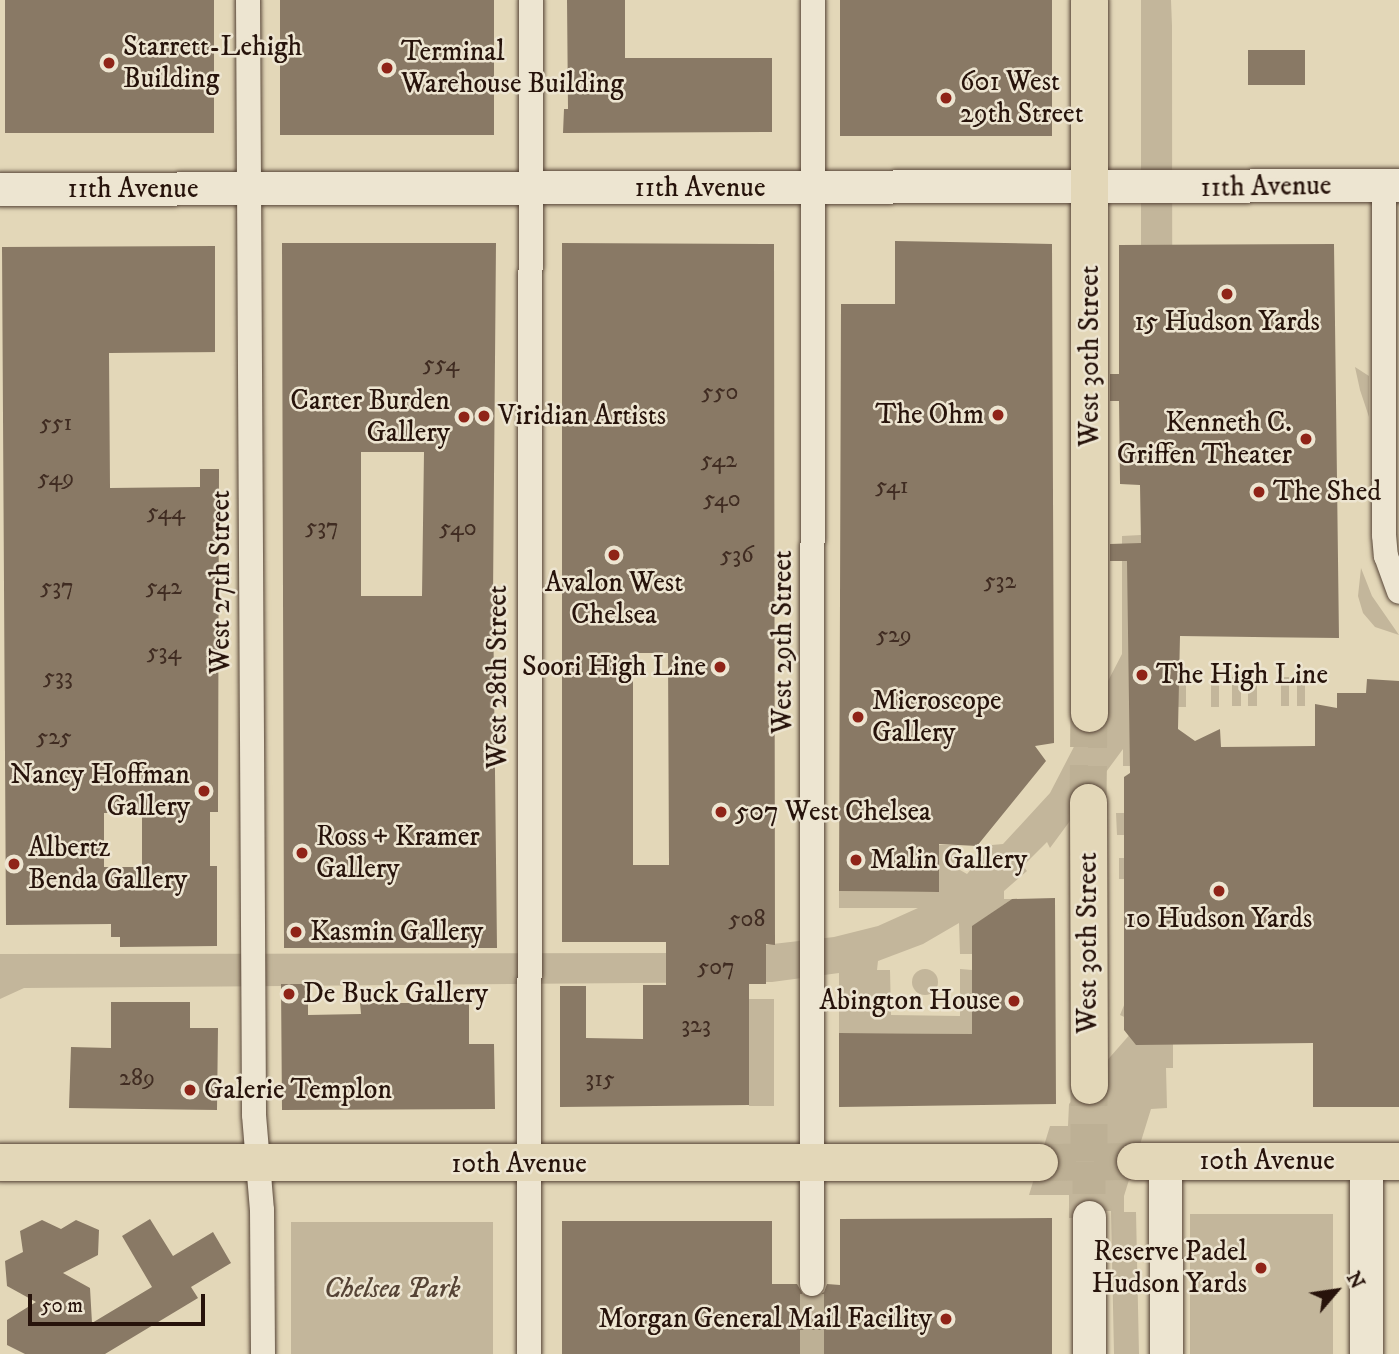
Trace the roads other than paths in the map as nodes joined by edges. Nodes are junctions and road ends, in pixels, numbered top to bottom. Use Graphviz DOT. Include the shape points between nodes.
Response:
graph roads {
  1 [pos="248,0"];
  2 [pos="531,0"];
  3 [pos="813,0"];
  4 [pos="1089,0"];
  5 [pos="1391,185"];
  6 [pos="814,187"];
  7 [pos="1090,188"];
  8 [pos="0,189"];
  9 [pos="530,189"];
  10 [pos="248,190"];
  11 [pos="1399,593"];
  12 [pos="1089,713"];
  13 [pos="1088,802"];
  14 [pos="1089,1085"];
  15 [pos="1150,1161"];
  16 [pos="0,1162"];
  17 [pos="1039,1162"];
  18 [pos="1382,1162"];
  19 [pos="528,1163"];
  20 [pos="259,1164"];
  21 [pos="813,1164"];
  22 [pos="1089,1217"];
  23 [pos="811,1284"];
  24 [pos="263,1354"];
  25 [pos="529,1354"];
  26 [pos="1089,1354"];
  27 [pos="1166,1354"];
  28 [pos="1366,1354"];
  1 -- 10 [label="street, West 27th Street"];
  2 -- 9 [label="street, West 28th Street"];
  3 -- 6 [label="street, West 29th Street"];
  4 -- 7 [label="main road, West 30th Street"];
  5 -- 7 [label="main road, 11th Avenue"];
  5 -- 11 [label="street" via="1384,535"];
  6 -- 7 [label="main road, 11th Avenue"];
  6 -- 9 [label="main road, 11th Avenue"];
  6 -- 21 [label="street, West 29th Street"];
  7 -- 12 [label="main road, West 30th Street"];
  8 -- 10 [label="main road, 11th Avenue"];
  9 -- 10 [label="main road, 11th Avenue"];
  9 -- 19 [label="street, West 28th Street"];
  10 -- 20 [label="street, West 27th Street" via="254,1102"];
  13 -- 14 [label="main road, West 30th Street"];
  15 -- 18 [label="main road, 10th Avenue"];
  15 -- 27 [label="main road"];
  16 -- 20 [label="main road, 10th Avenue"];
  17 -- 21 [label="main road, 10th Avenue"];
  18 -- 28 [label="main road"];
  19 -- 20 [label="main road, 10th Avenue"];
  19 -- 21 [label="main road, 10th Avenue"];
  19 -- 25 [label="street, West 28th Street"];
  20 -- 24 [label="street, West 27th Street"];
  21 -- 23 [label="street, West 29th Street"];
  22 -- 26 [label="main road"];
}
